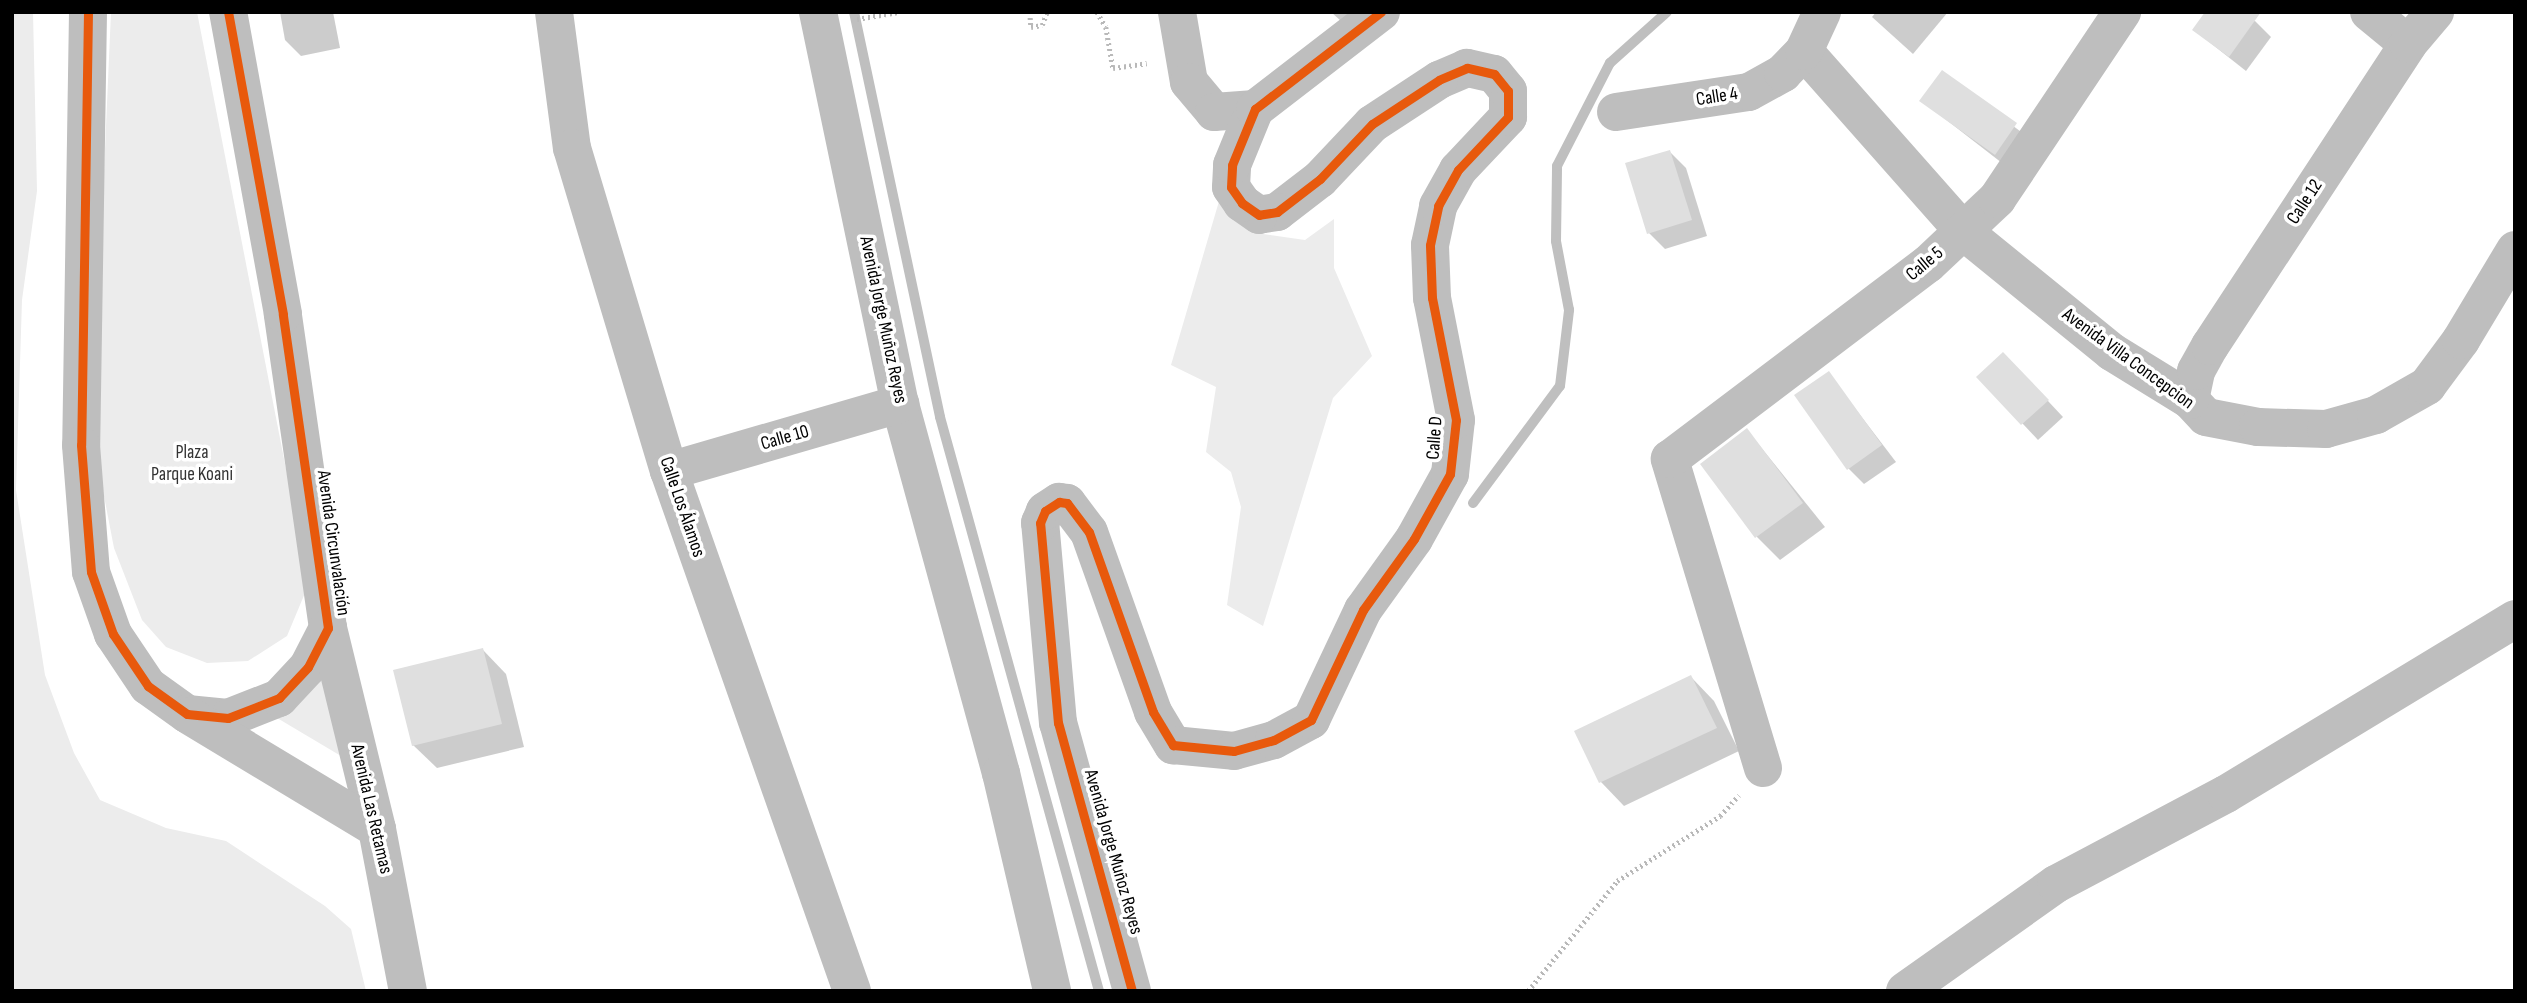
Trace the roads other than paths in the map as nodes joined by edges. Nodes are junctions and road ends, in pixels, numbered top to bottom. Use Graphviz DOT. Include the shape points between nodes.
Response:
graph roads {
  1 [pos="88,12"];
  2 [pos="228,12"];
  3 [pos="554,12"];
  4 [pos="1177,12"];
  5 [pos="1381,12"];
  6 [pos="1822,12"];
  7 [pos="2123,12"];
  8 [pos="2369,12"];
  9 [pos="2435,12"];
  10 [pos="835,16"];
  11 [pos="2408,44"];
  12 [pos="1804,51"];
  13 [pos="1255,109"];
  14 [pos="1616,112"];
  15 [pos="1963,231"];
  16 [pos="2515,250"];
  17 [pos="2190,400"];
  18 [pos="900,404"];
  19 [pos="669,471"];
  20 [pos="2515,619"];
  21 [pos="328,628"];
  22 [pos="187,714"];
  23 [pos="1058,723"];
  24 [pos="1763,768"];
  25 [pos="377,829"];
  26 [pos="408,991"];
  27 [pos="852,991"];
  28 [pos="1052,991"];
  29 [pos="1132,991"];
  30 [pos="1905,991"];
  1 -- 22 [label="street" via="80,445 91,572 113,634 148,686"];
  2 -- 21 [label="street, Avenida Circunvalación" via="283,314"];
  3 -- 19 [label="street, Calle Los Álamos" via="572,148"];
  4 -- 13 [label="street" via="1189,82 1214,112"];
  5 -- 13 [label="street"];
  6 -- 12 [label="street, Calle 4"];
  7 -- 15 [label="street, Calle 5" via="1997,199"];
  8 -- 11 [label="street"];
  9 -- 11 [label="street, Calle 12"];
  10 -- 18 [label="street, Avenida Jorge Muñoz Reyes"];
  11 -- 17 [label="street, Calle 12" via="2210,346 2196,371"];
  12 -- 14 [label="street, Calle 4" via="1783,73 1749,92"];
  12 -- 15 [label="street, Avenida Villa Concepcion"];
  13 -- 23 [label="street, Calle D" via="1232,165 1231,187 1242,203 1259,215 1277,212 1298,198 1372,124 1439,80 1467,68 1494,74 1508,91 1508,117 1458,170 1438,206 1430,245 1432,298 1456,420 1450,474 1414,539 1363,610 1311,720 1275,740 1234,751 1173,745 1153,712 1089,532 1067,503 1059,502 1045,511 1040,523"];
  15 -- 17 [label="street, Avenida Villa Concepcion" via="2112,352"];
  15 -- 24 [label="street, Calle 5" via="1928,264 1670,459"];
  16 -- 17 [label="street, Avenida Villa Concepcion" via="2461,340 2427,386 2376,415 2326,429 2258,427 2206,417"];
  18 -- 19 [label="street, Calle 10"];
  18 -- 28 [label="street, Avenida Jorge Muñoz Reyes" via="1001,772"];
  19 -- 27 [label="street, Calle Los Álamos"];
  20 -- 30 [label="street" via="2226,794 2056,884"];
  21 -- 22 [label="street, Avenida Circunvalación" via="308,667 279,698 228,718"];
  21 -- 25 [label="street, Avenida Las Retamas"];
  22 -- 25 [label="street"];
  23 -- 29 [label="street, Avenida Jorge Muñoz Reyes"];
  25 -- 26 [label="street, Avenida Las Retamas"];
}
